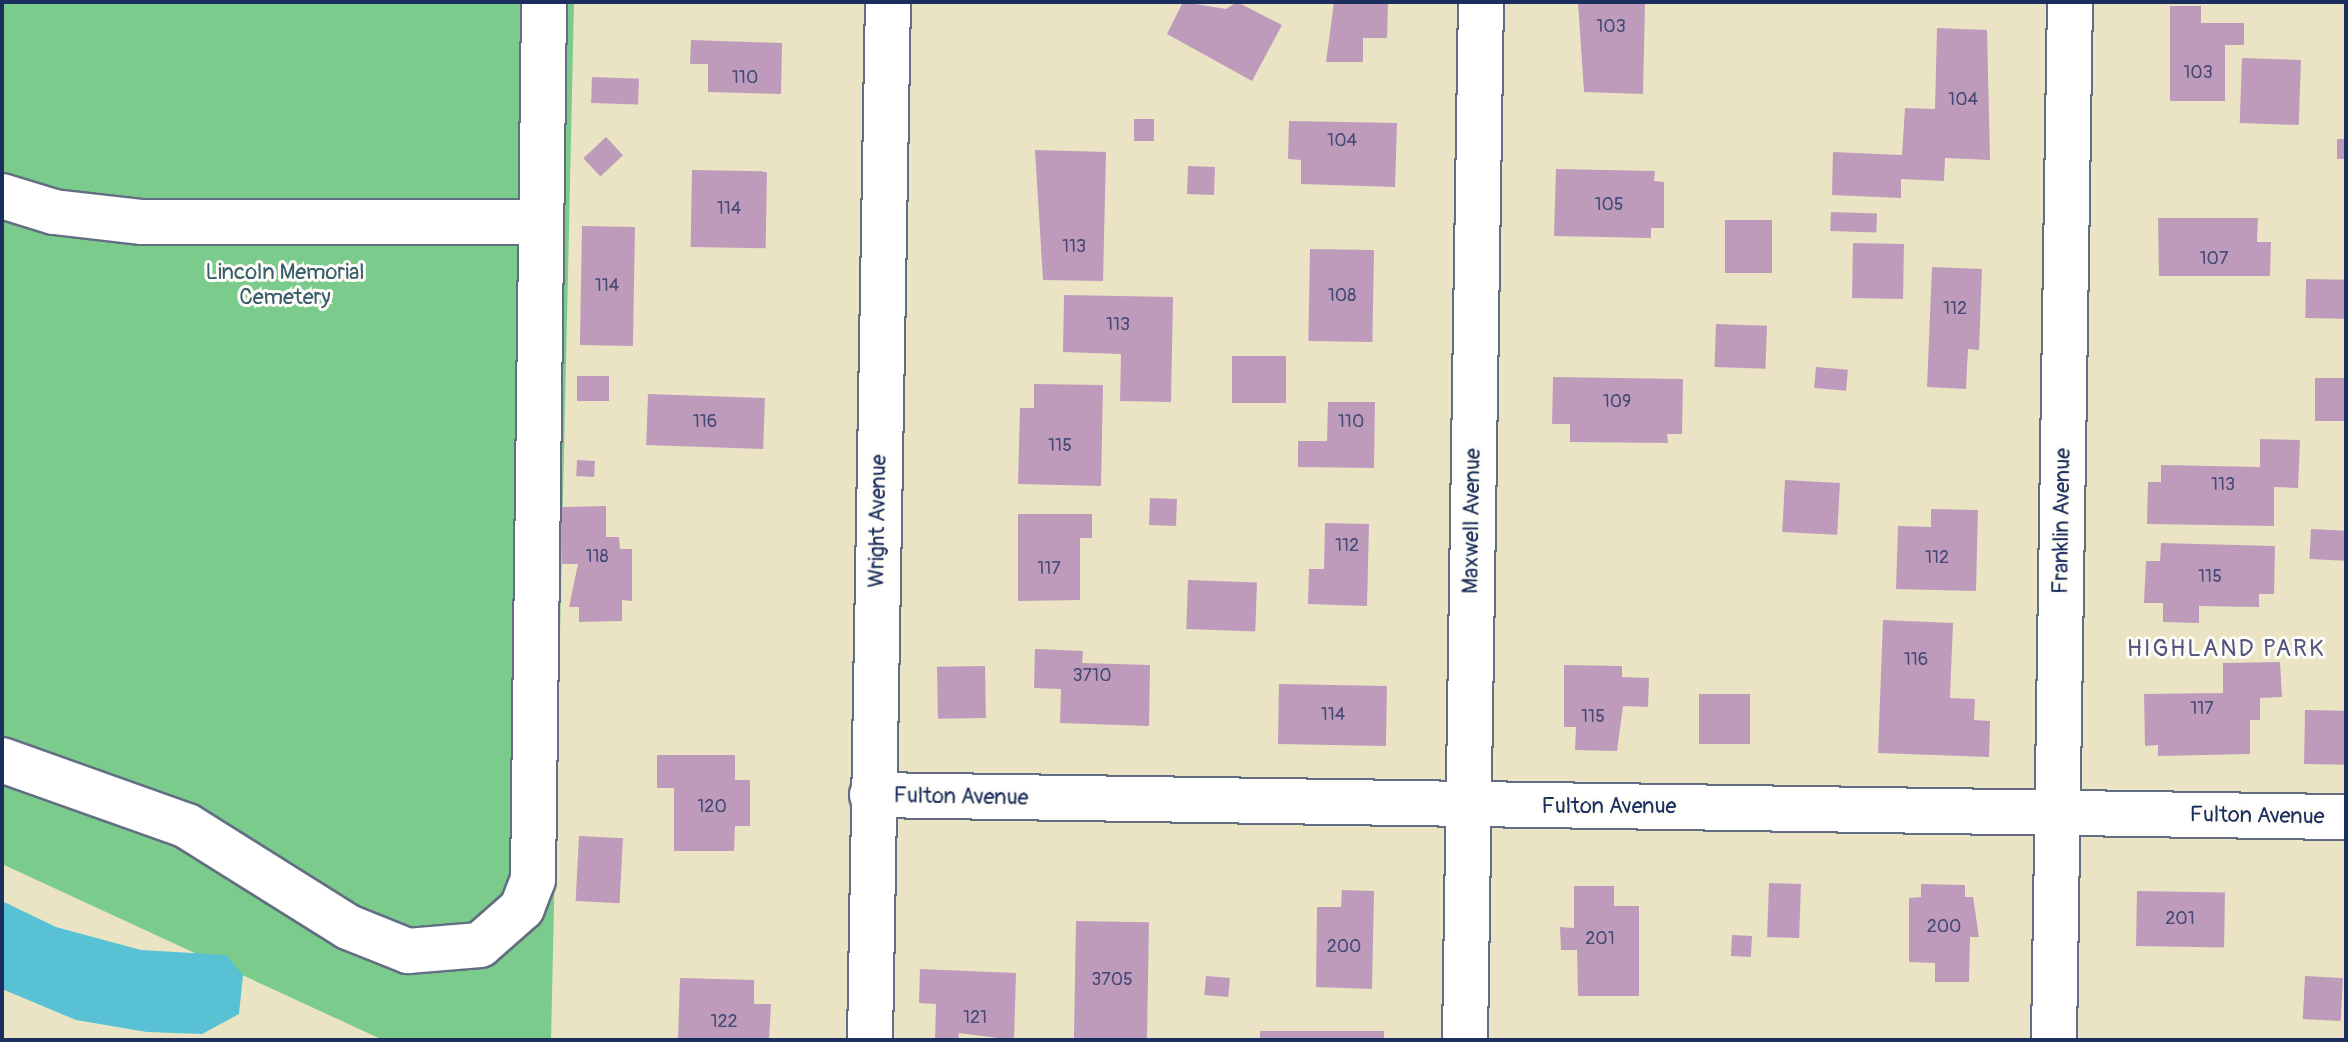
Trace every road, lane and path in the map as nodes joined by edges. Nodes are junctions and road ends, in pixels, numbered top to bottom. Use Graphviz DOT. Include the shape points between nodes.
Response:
graph roads {
  1 [pos="544,2"];
  2 [pos="888,2"];
  3 [pos="1481,2"];
  4 [pos="2070,2"];
  5 [pos="2,196"];
  6 [pos="539,222"];
  7 [pos="2,760"];
  8 [pos="872,795"];
  9 [pos="1470,806"];
  10 [pos="2058,812"];
  11 [pos="2346,817"];
  12 [pos="870,1040"];
  13 [pos="1465,1040"];
  14 [pos="2054,1040"];
  1 -- 6 [label="street"];
  2 -- 8 [label="street, Wright Avenue"];
  3 -- 9 [label="street, Maxwell Avenue"];
  4 -- 10 [label="street, Franklin Avenue"];
  5 -- 6 [label="street" via="54,212 142,222"];
  6 -- 7 [label="street" via="533,880 506,928 480,945 408,951 348,927 187,826"];
  8 -- 9 [label="street, Fulton Avenue"];
  8 -- 12 [label="street, Wright Avenue"];
  9 -- 10 [label="street, Fulton Avenue"];
  9 -- 13 [label="street, Maxwell Avenue"];
  10 -- 11 [label="street, Fulton Avenue"];
  10 -- 14 [label="street, Franklin Avenue"];
}
